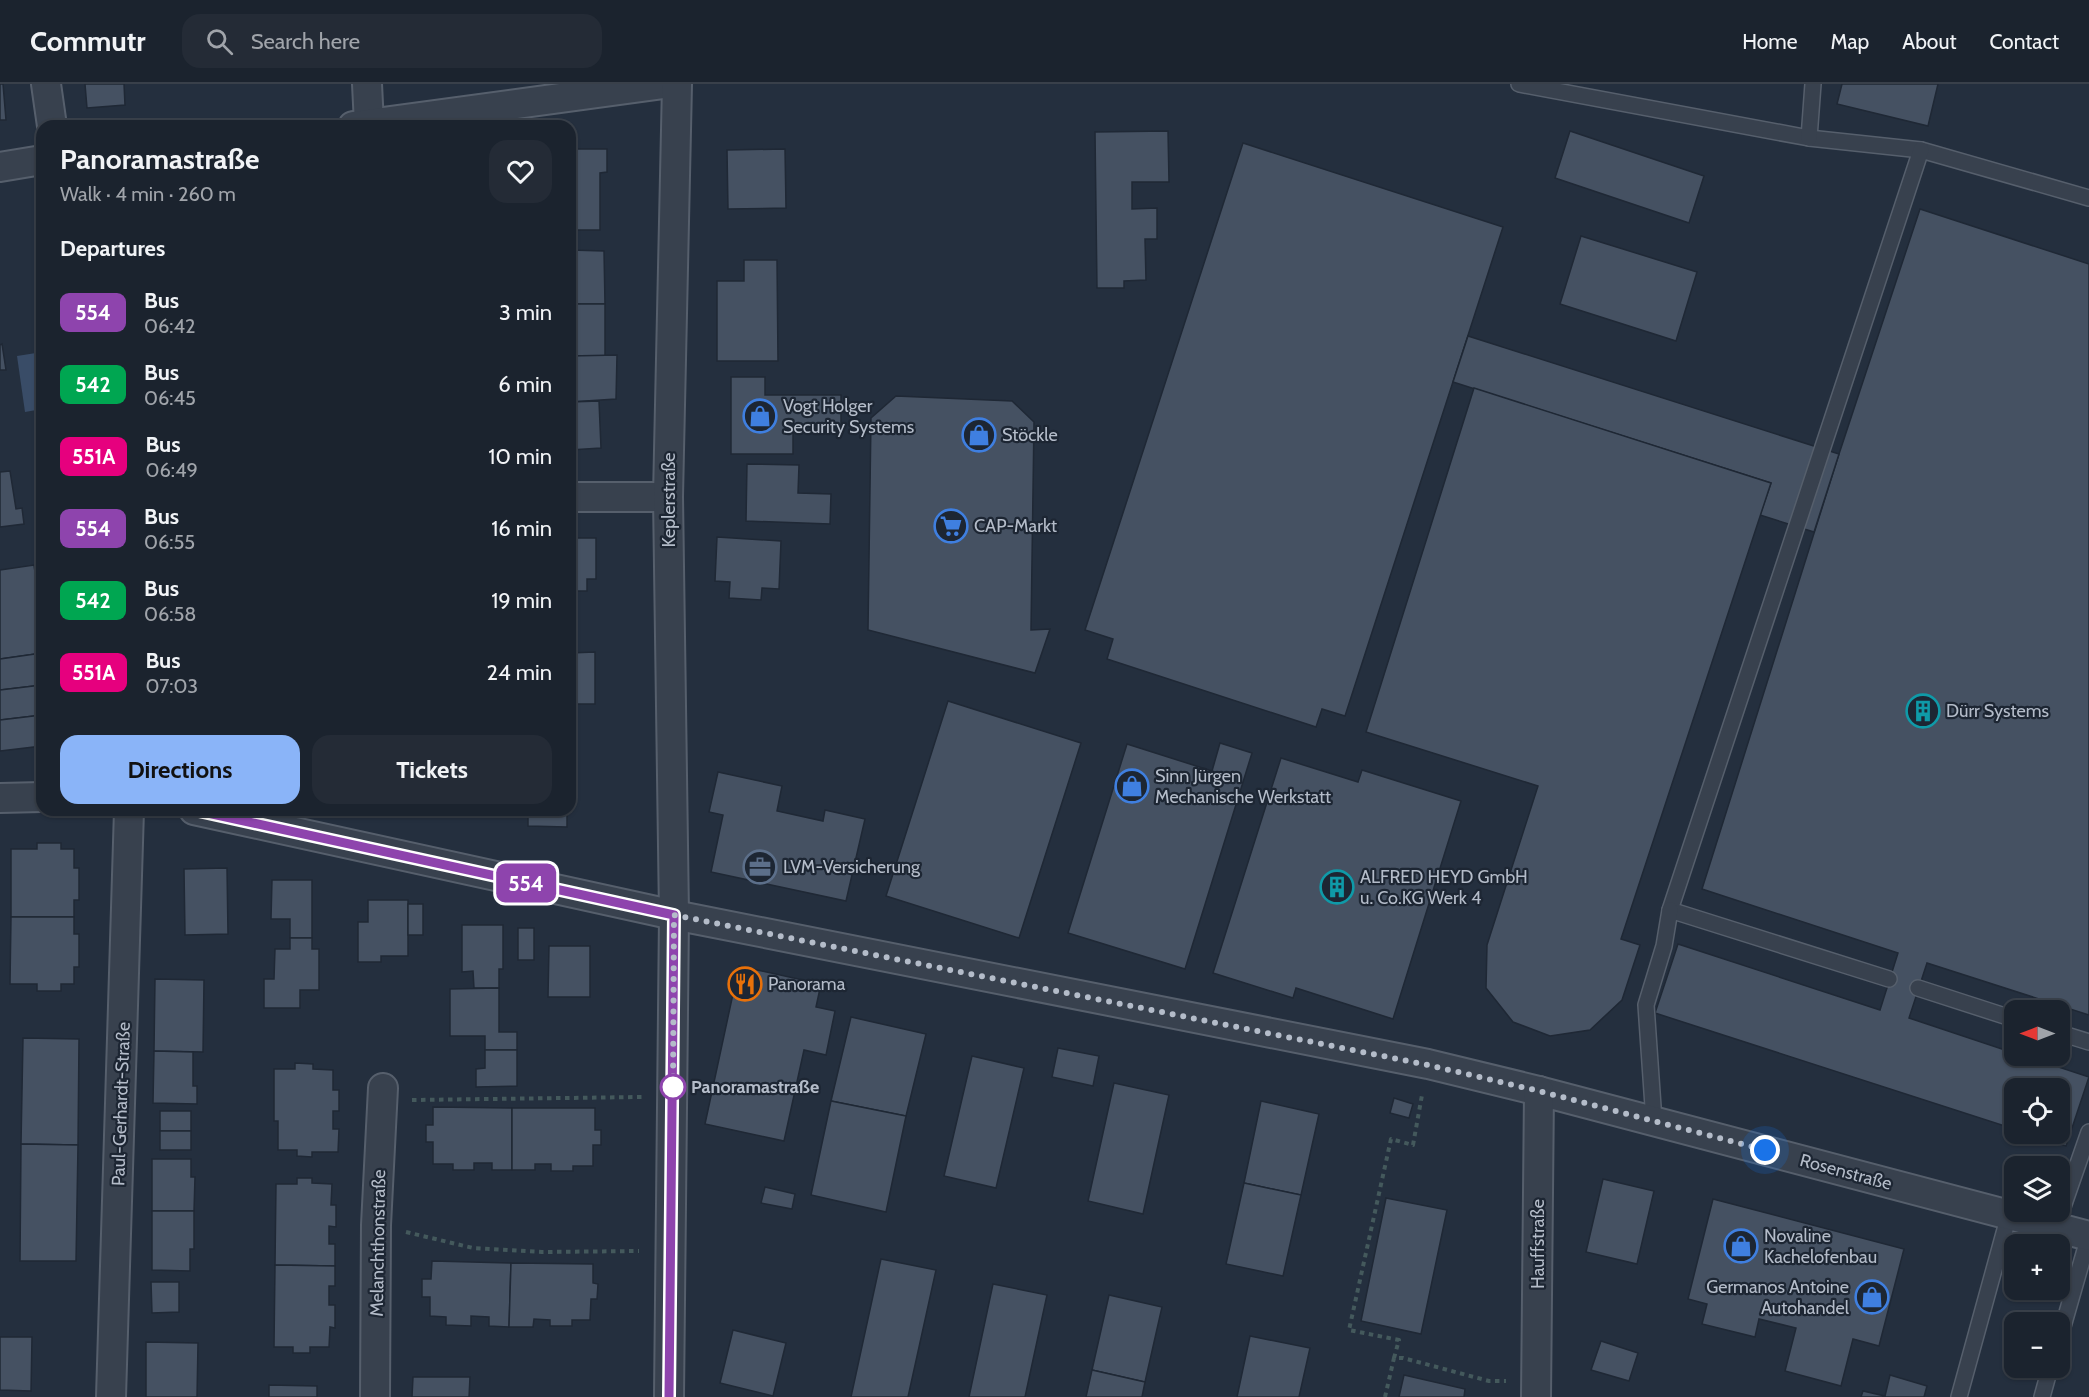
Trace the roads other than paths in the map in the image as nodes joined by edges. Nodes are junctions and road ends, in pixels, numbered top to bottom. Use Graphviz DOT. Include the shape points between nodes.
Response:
graph roads {
  1 [pos="46,84"];
  2 [pos="367,84"];
  3 [pos="664,84"];
  4 [pos="677,84"];
  5 [pos="1519,84"];
  6 [pos="1813,84"];
  7 [pos="51,120"];
  8 [pos="362,120"];
  9 [pos="398,120"];
  10 [pos="1809,138"];
  11 [pos="1921,150"];
  12 [pos="36,161"];
  13 [pos="0,167"];
  14 [pos="2089,198"];
  15 [pos="576,497"];
  16 [pos="668,497"];
  17 [pos="36,797"];
  18 [pos="0,798"];
  19 [pos="129,816"];
  20 [pos="221,816"];
  21 [pos="1670,910"];
  22 [pos="674,915"];
  23 [pos="1889,979"];
  24 [pos="1918,988"];
  25 [pos="2004,1016"];
  26 [pos="2070,1036"];
  27 [pos="2089,1042"];
  28 [pos="1539,1091"];
  29 [pos="383,1094"];
  30 [pos="1654,1121"];
  31 [pos="2089,1132"];
  32 [pos="2004,1214"];
  33 [pos="2006,1222"];
  34 [pos="2036,1222"];
  35 [pos="2056,1227"];
  36 [pos="2089,1236"];
  37 [pos="2067,1312"];
  38 [pos="2047,1378"];
  39 [pos="1536,1389"];
  40 [pos="111,1397"];
  41 [pos="375,1397"];
  42 [pos="669,1397"];
  43 [pos="1959,1397"];
  44 [pos="2042,1397"];
  1 -- 7 [label="street"];
  2 -- 8 [label="street"];
  3 -- 9 [label="street"];
  4 -- 16 [label="street, Keplerstraße"];
  5 -- 10 [label="lane"];
  6 -- 10 [label="lane"];
  10 -- 11 [label="lane"];
  11 -- 14 [label="lane"];
  11 -- 21 [label="lane"];
  12 -- 13 [label="street"];
  15 -- 16 [label="street"];
  16 -- 22 [label="street, Keplerstraße"];
  17 -- 18 [label="street"];
  19 -- 40 [label="street, Paul-Gerhardt-Straße"];
  20 -- 22 [label="street, Rosenstraße"];
  21 -- 23 [label="lane"];
  21 -- 30 [label="lane" via="1664,946 1646,1005"];
  22 -- 28 [label="street, Rosenstraße" via="1428,1065"];
  22 -- 42 [label="street"];
  24 -- 25 [label="lane"];
  26 -- 27 [label="lane"];
  28 -- 30 [label="street, Rosenstraße"];
  28 -- 39 [label="street, Hauffstraße"];
  29 -- 41 [label="street, Melanchthonstraße" via="376,1225"];
  30 -- 32 [label="street, Rosenstraße"];
  31 -- 35 [label="lane"];
  33 -- 43 [label="lane"];
  34 -- 35 [label="street, Rosenstraße"];
  35 -- 36 [label="street, Rosenstraße"];
  36 -- 37 [label="lane"];
  38 -- 44 [label="lane"];
}
